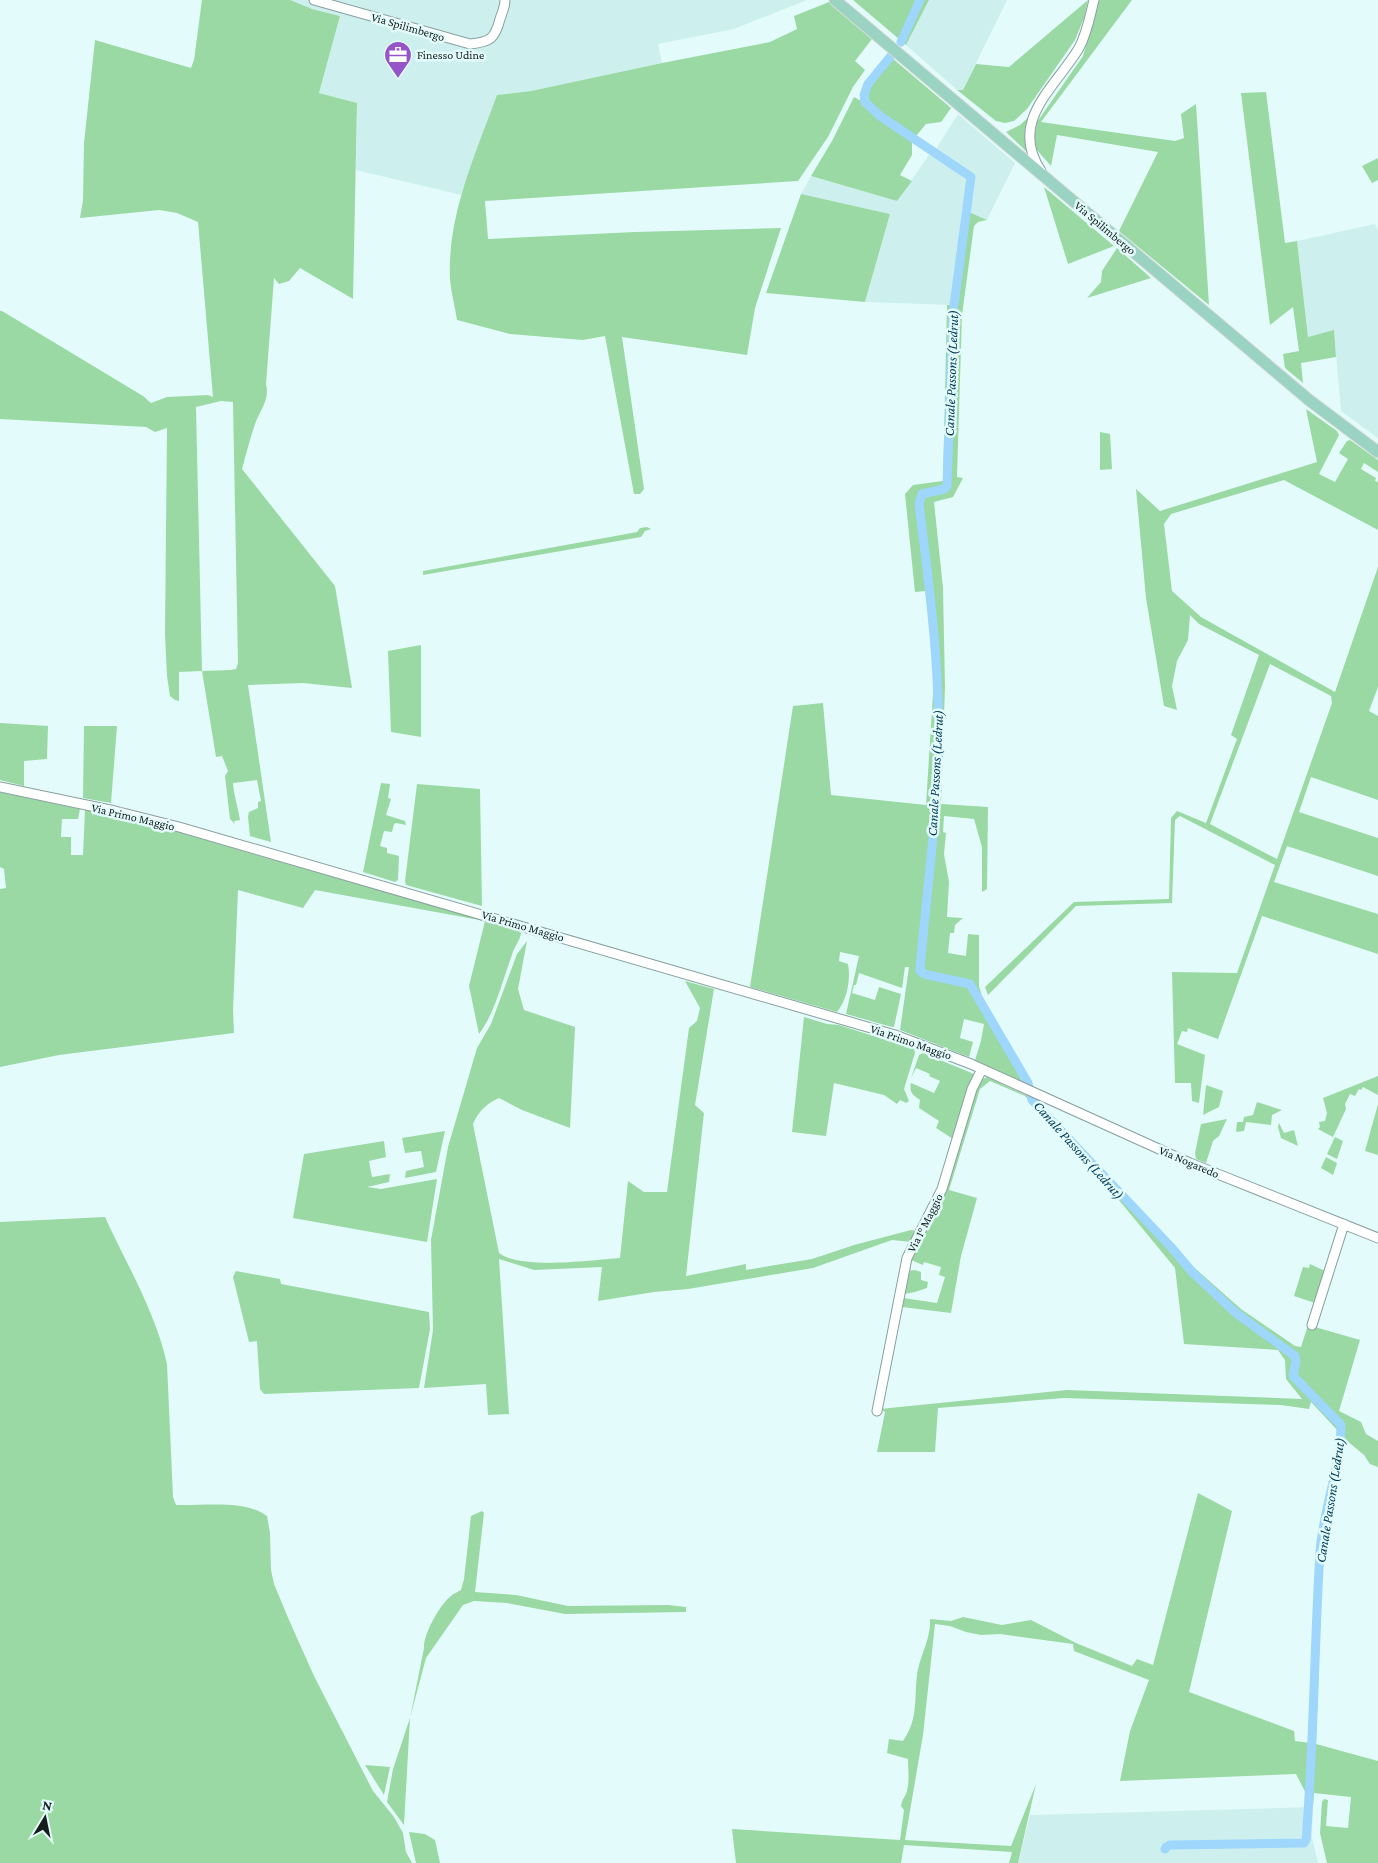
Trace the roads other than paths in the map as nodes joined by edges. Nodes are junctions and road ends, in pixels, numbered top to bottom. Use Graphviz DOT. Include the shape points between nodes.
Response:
graph roads {
  1 [pos="314,0"];
  2 [pos="504,0"];
  3 [pos="835,0"];
  4 [pos="1094,0"];
  5 [pos="1046,179"];
  6 [pos="1378,452"];
  7 [pos="0,787"];
  8 [pos="982,1069"];
  9 [pos="1031,1091"];
  10 [pos="1344,1224"];
  11 [pos="1378,1238"];
  12 [pos="1312,1325"];
  13 [pos="877,1411"];
  1 -- 2 [label="street, Via Spilimbergo" via="470,44 491,39 496,32"];
  3 -- 5 [label="main road, Via Spilimbergo"];
  4 -- 5 [label="street" via="1079,48 1043,98 1032,120 1028,140 1035,162"];
  5 -- 6 [label="main road, Via Spilimbergo" via="1309,400"];
  7 -- 8 [label="street, Via Primo Maggio" via="179,827 895,1035"];
  8 -- 9 [label="street, Via Primo Maggio"];
  8 -- 13 [label="street, Via 1° Maggio" via="972,1089 942,1189 907,1258"];
  9 -- 10 [label="street, Via Nogaredo" via="1190,1163"];
  10 -- 11 [label="street, Via Nogaredo"];
  10 -- 12 [label="street"];
}
